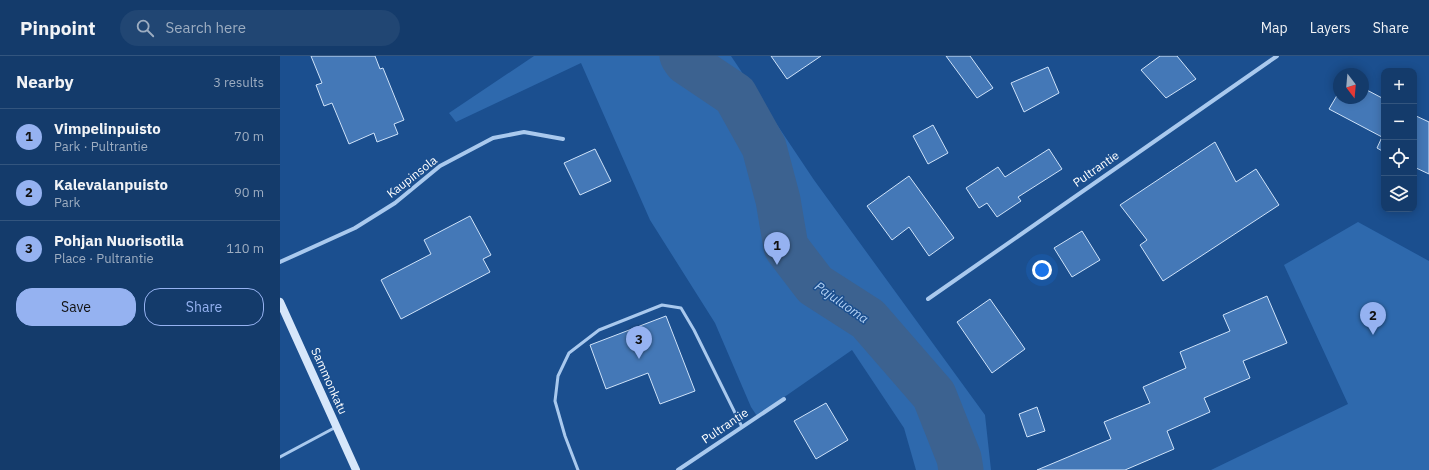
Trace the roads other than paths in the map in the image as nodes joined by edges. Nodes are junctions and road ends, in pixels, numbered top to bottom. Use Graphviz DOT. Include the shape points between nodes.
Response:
graph roads {
  1 [pos="1276,56"];
  2 [pos="563,139"];
  3 [pos="280,262"];
  4 [pos="928,299"];
  5 [pos="280,302"];
  6 [pos="784,399"];
  7 [pos="336,427"];
  8 [pos="742,427"];
  9 [pos="280,457"];
  10 [pos="356,470"];
  11 [pos="578,470"];
  12 [pos="678,470"];
  1 -- 4 [label="street, Pultrantie"];
  2 -- 3 [label="street, Kaupinsola" via="524,132 493,138 440,166 395,203 355,228"];
  5 -- 7 [label="main road, Sammonkatu"];
  6 -- 8 [label="street, Pultrantie"];
  7 -- 9 [label="lane"];
  7 -- 10 [label="main road, Sammonkatu"];
  8 -- 11 [label="lane" via="681,308 662,306 599,330 569,353 558,376 555,401"];
  8 -- 12 [label="street, Pultrantie"];
}
